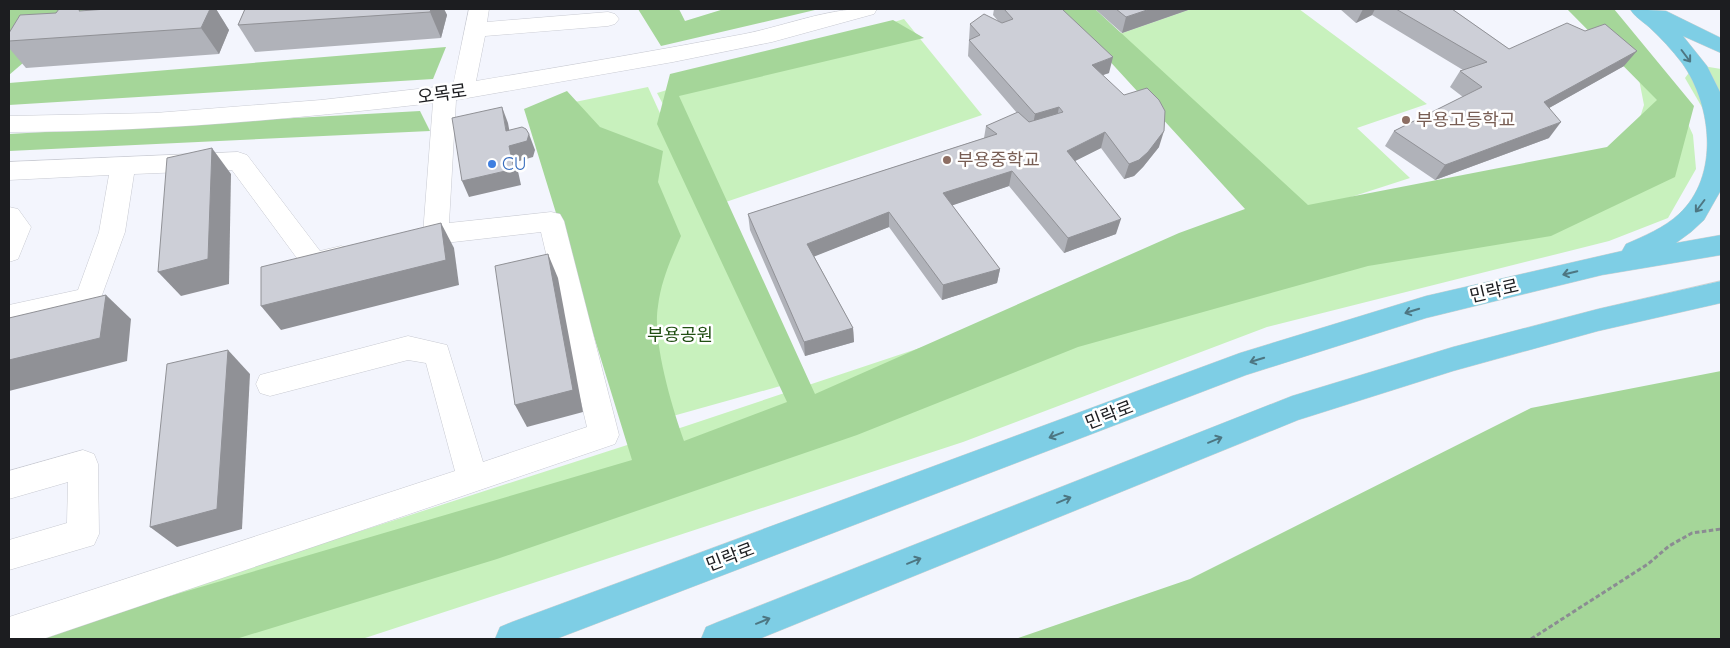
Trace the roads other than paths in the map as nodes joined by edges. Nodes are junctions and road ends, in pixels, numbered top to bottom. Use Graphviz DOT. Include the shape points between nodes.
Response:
graph roads {
  1 [pos="479,9"];
  2 [pos="867,9"];
  3 [pos="1640,9"];
  4 [pos="1646,9"];
  5 [pos="608,19"];
  6 [pos="474,30"];
  7 [pos="1721,46"];
  8 [pos="454,93"];
  9 [pos="9,124"];
  10 [pos="123,166"];
  11 [pos="9,171"];
  12 [pos="9,216"];
  13 [pos="1721,244"];
  14 [pos="361,251"];
  15 [pos="9,252"];
  16 [pos="1602,265"];
  17 [pos="1721,292"];
  18 [pos="9,316"];
  19 [pos="270,384"];
  20 [pos="473,480"];
  21 [pos="9,485"];
  22 [pos="9,555"];
  23 [pos="9,634"];
  24 [pos="512,639"];
  25 [pos="718,639"];
  1 -- 6 [label="street"];
  2 -- 8 [label="street, 오목로" via="763,37"];
  3 -- 16 [label="main road, one-way" via="1682,50 1710,95 1717,118 1717,160 1703,204 1687,222 1657,241"];
  4 -- 7 [label="main road"];
  5 -- 6 [label="street"];
  6 -- 8 [label="street"];
  8 -- 9 [label="street, 오목로" via="156,121"];
  8 -- 20 [label="street" via="426,236 551,221 604,435"];
  10 -- 11 [label="street"];
  10 -- 14 [label="street" via="238,161 314,262"];
  10 -- 18 [label="street" via="112,232 88,298"];
  12 -- 15 [label="street" via="18,227"];
  13 -- 16 [label="main road, 민락로"];
  16 -- 24 [label="main road, 민락로, one-way" via="1426,307 1240,365"];
  25 -- 17 [label="main road, one-way" via="1292,409 1453,359 1598,320"];
  19 -- 20 [label="street" via="408,348 437,353"];
  20 -- 23 [label="street"];
  21 -- 22 [label="street" via="83,464 83,534"];
}
